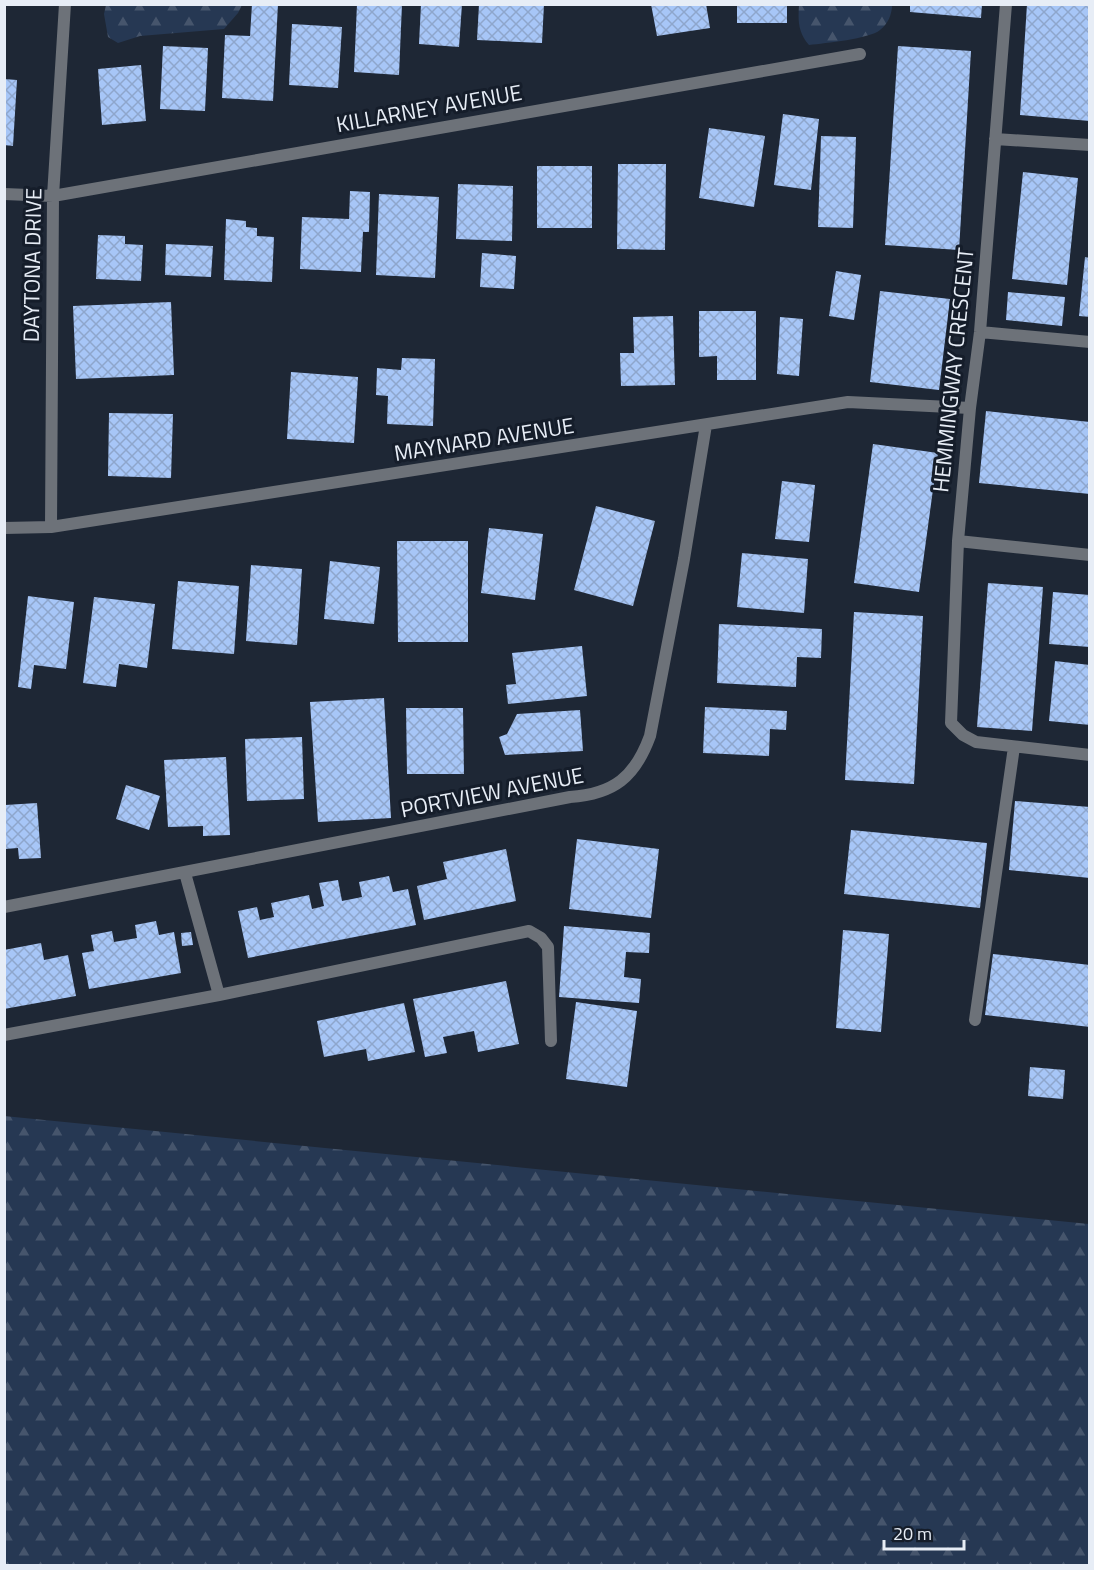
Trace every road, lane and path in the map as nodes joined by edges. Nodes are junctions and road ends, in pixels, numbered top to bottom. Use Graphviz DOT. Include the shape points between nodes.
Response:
graph roads {
  1 [pos="65,4"];
  2 [pos="1006,4"];
  3 [pos="860,54"];
  4 [pos="995,139"];
  5 [pos="1089,145"];
  6 [pos="4,194"];
  7 [pos="53,196"];
  8 [pos="980,332"];
  9 [pos="1089,342"];
  10 [pos="970,408"];
  11 [pos="706,426"];
  12 [pos="51,527"];
  13 [pos="4,528"];
  14 [pos="958,541"];
  15 [pos="1089,555"];
  16 [pos="1014,747"];
  17 [pos="1089,755"];
  18 [pos="185,873"];
  19 [pos="4,907"];
  20 [pos="219,995"];
  21 [pos="975,1020"];
  22 [pos="4,1035"];
  23 [pos="551,1041"];
  1 -- 7 [label="street, DAYTONA DRIVE"];
  2 -- 4 [label="street, HEMMINGWAY CRESCENT"];
  3 -- 7 [label="street, KILLARNEY AVENUE"];
  4 -- 5 [label="street"];
  4 -- 8 [label="street, HEMMINGWAY CRESCENT"];
  6 -- 7 [label="street, KILLARNEY AVENUE"];
  7 -- 12 [label="street, DAYTONA DRIVE"];
  8 -- 9 [label="street"];
  8 -- 10 [label="street, HEMMINGWAY CRESCENT"];
  10 -- 11 [label="street, MAYNARD AVENUE" via="848,402"];
  10 -- 14 [label="street, HEMMINGWAY CRESCENT"];
  11 -- 12 [label="street, MAYNARD AVENUE"];
  11 -- 18 [label="street, PORTVIEW AVENUE" via="650,736 643,756 630,774 592,796 570,797"];
  12 -- 13 [label="street, MAYNARD AVENUE"];
  14 -- 15 [label="street"];
  14 -- 16 [label="street, HEMMINGWAY CRESCENT" via="951,723 976,742"];
  16 -- 17 [label="street"];
  16 -- 21 [label="street"];
  18 -- 19 [label="street, PORTVIEW AVENUE"];
  18 -- 20 [label="street"];
  20 -- 22 [label="street"];
  20 -- 23 [label="street" via="529,931 548,947"];
}
